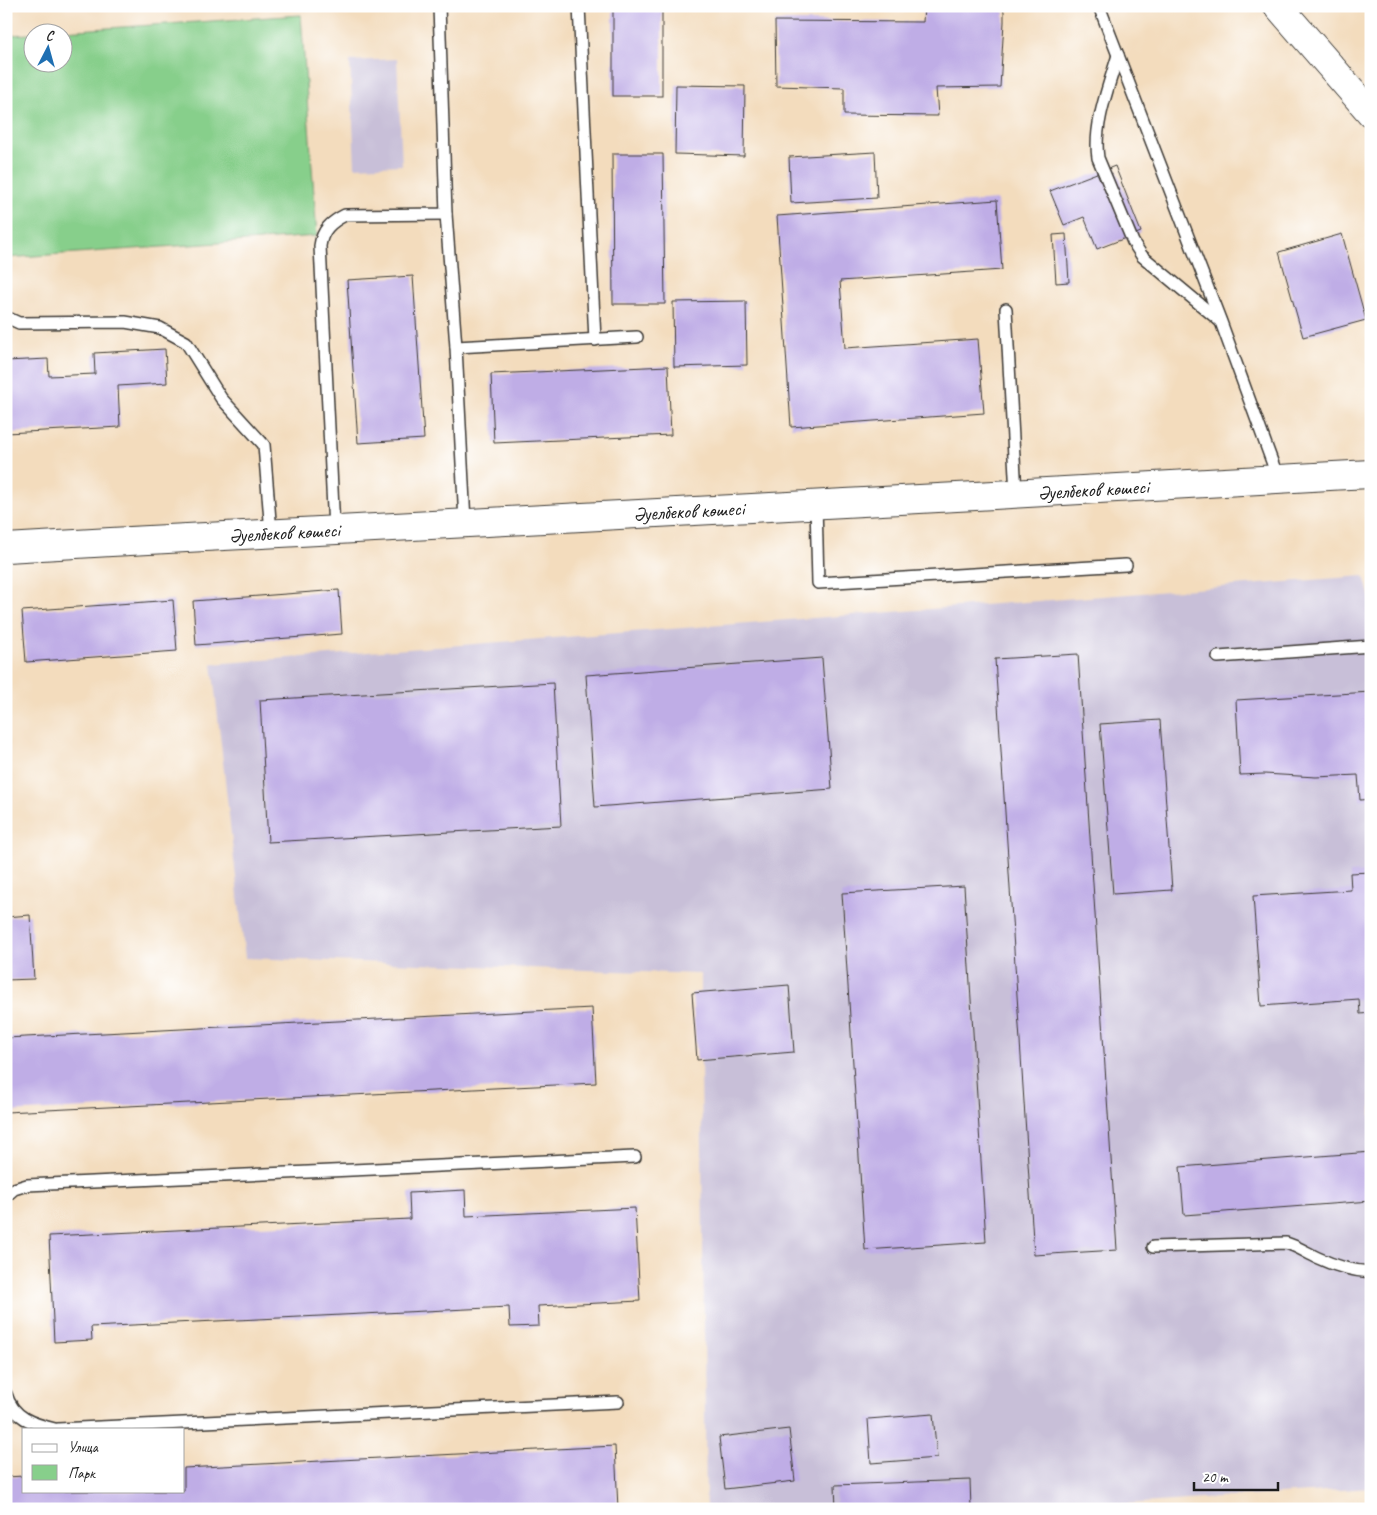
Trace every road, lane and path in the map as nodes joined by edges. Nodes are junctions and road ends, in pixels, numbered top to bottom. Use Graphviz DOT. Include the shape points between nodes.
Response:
graph roads {
  1 [pos="439,6"];
  2 [pos="579,6"];
  3 [pos="1099,6"];
  4 [pos="1278,6"];
  5 [pos="1118,55"];
  6 [pos="1371,113"];
  7 [pos="446,214"];
  8 [pos="1006,309"];
  9 [pos="6,317"];
  10 [pos="1220,322"];
  11 [pos="637,337"];
  12 [pos="596,340"];
  13 [pos="456,347"];
  14 [pos="1371,474"];
  15 [pos="1278,478"];
  16 [pos="1016,494"];
  17 [pos="816,504"];
  18 [pos="465,522"];
  19 [pos="334,529"];
  20 [pos="271,533"];
  21 [pos="6,548"];
  22 [pos="1126,565"];
  23 [pos="1371,646"];
  24 [pos="1218,657"];
  25 [pos="635,1157"];
  26 [pos="6,1196"];
  27 [pos="1154,1247"];
  28 [pos="1371,1272"];
  29 [pos="6,1394"];
  30 [pos="618,1402"];
  31 [pos="51,1428"];
  32 [pos="77,1428"];
  1 -- 7 [label="lane"];
  2 -- 12 [label="lane"];
  3 -- 5 [label="lane"];
  4 -- 6 [label="street"];
  5 -- 10 [label="lane"];
  5 -- 10 [label="lane" via="1099,123 1098,158 1132,242 1142,256"];
  7 -- 13 [label="lane"];
  7 -- 19 [label="lane" via="345,215 327,227 321,236"];
  8 -- 16 [label="lane"];
  9 -- 20 [label="lane" via="20,323 125,322 160,328 186,342 221,398 264,444"];
  10 -- 15 [label="lane"];
  11 -- 12 [label="lane"];
  12 -- 13 [label="lane"];
  13 -- 18 [label="lane"];
  14 -- 15 [label="street, Әуелбеков көшесі"];
  15 -- 16 [label="street, Әуелбеков көшесі"];
  16 -- 17 [label="street, Әуелбеков көшесі"];
  17 -- 18 [label="street, Әуелбеков көшесі"];
  17 -- 22 [label="lane" via="818,583"];
  18 -- 19 [label="street, Әуелбеков көшесі"];
  19 -- 20 [label="street, Әуелбеков көшесі"];
  20 -- 21 [label="street, Әуелбеков көшесі"];
  23 -- 24 [label="lane"];
  25 -- 26 [label="lane" via="27,1186 14,1189"];
  27 -- 28 [label="lane" via="1286,1242 1337,1267"];
  29 -- 31 [label="lane" via="19,1417"];
  30 -- 32 [label="lane"];
}
